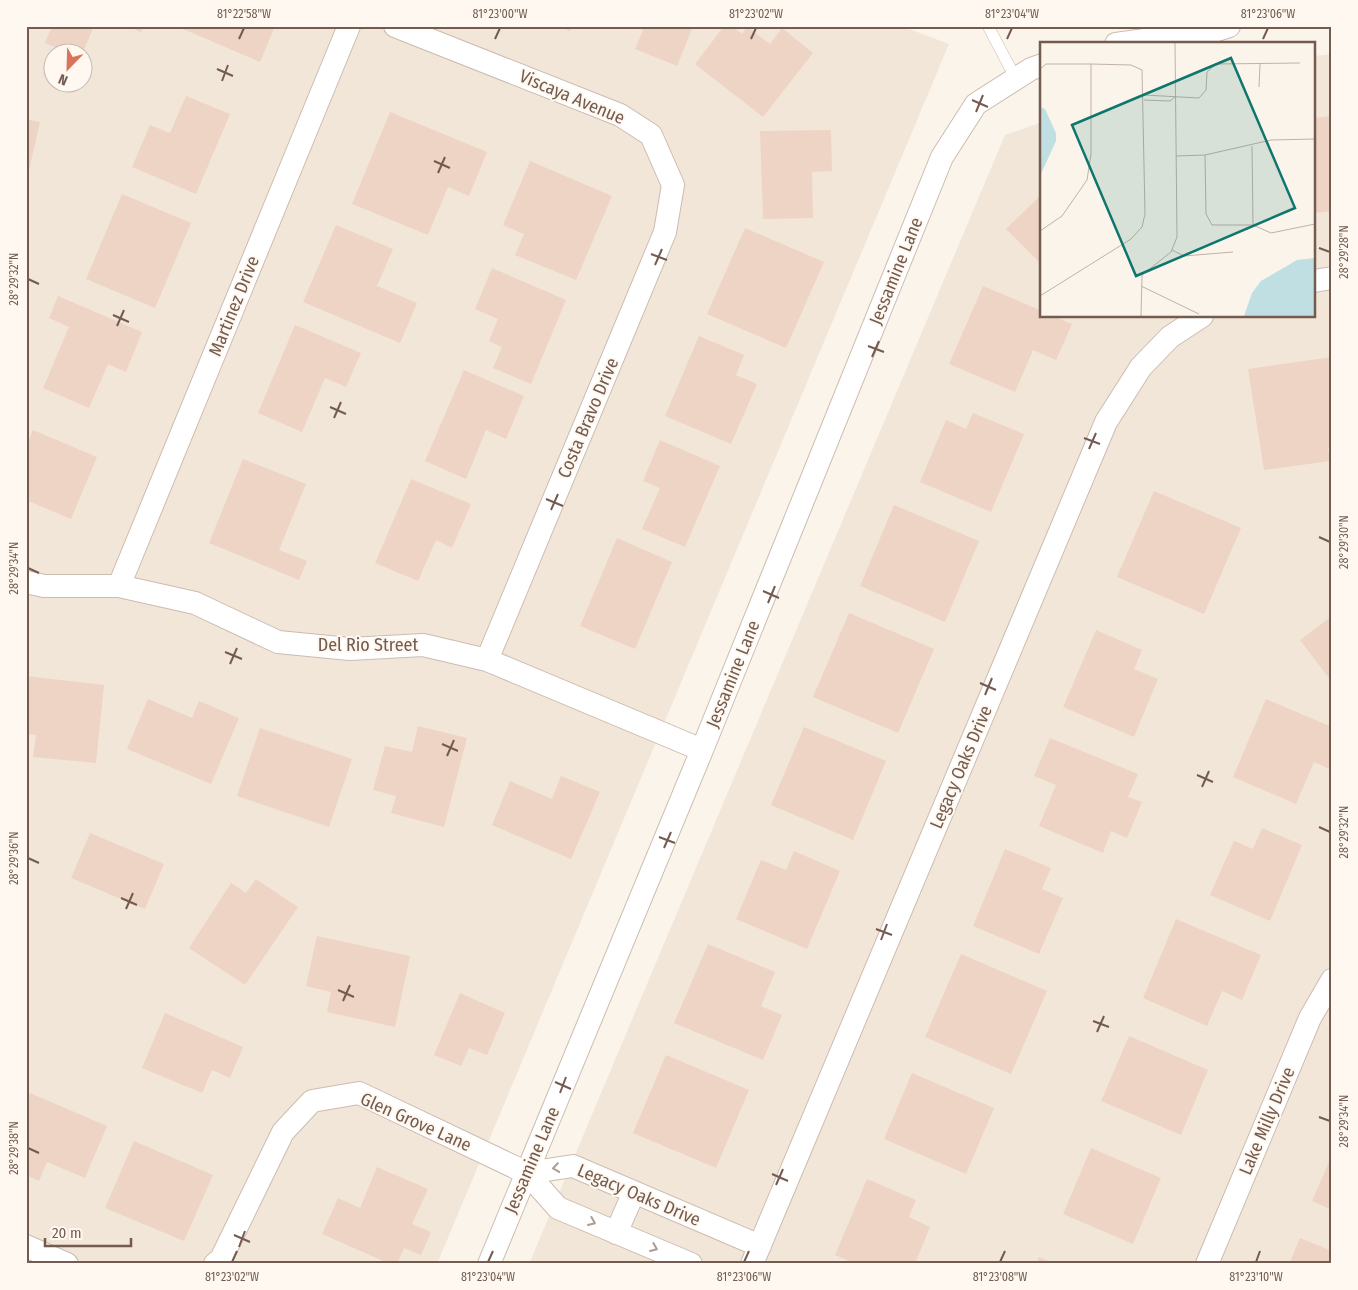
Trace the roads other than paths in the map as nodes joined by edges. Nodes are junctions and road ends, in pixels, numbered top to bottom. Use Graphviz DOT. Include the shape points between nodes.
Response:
graph roads {
  1 [pos="349,26"];
  2 [pos="395,26"];
  3 [pos="988,26"];
  4 [pos="1229,26"];
  5 [pos="1130,42"];
  6 [pos="1040,66"];
  7 [pos="1016,79"];
  8 [pos="665,232"];
  9 [pos="1332,278"];
  10 [pos="1316,281"];
  11 [pos="1199,318"];
  12 [pos="26,582"];
  13 [pos="119,586"];
  14 [pos="487,660"];
  15 [pos="702,750"];
  16 [pos="1332,980"];
  17 [pos="527,1172"];
  18 [pos="634,1192"];
  19 [pos="616,1232"];
  20 [pos="26,1246"];
  21 [pos="756,1255"];
  22 [pos="66,1264"];
  23 [pos="215,1264"];
  24 [pos="489,1264"];
  25 [pos="691,1264"];
  26 [pos="1207,1264"];
  1 -- 13 [label="street, Martinez Drive"];
  2 -- 8 [label="street, Viscaya Avenue" via="620,115 650,135 673,185"];
  3 -- 7 [label="lane"];
  4 -- 5 [label="street"];
  6 -- 7 [label="street, Jessamine Lane"];
  7 -- 15 [label="street, Jessamine Lane" via="976,104 942,157"];
  8 -- 14 [label="street, Costa Bravo Drive"];
  9 -- 10 [label="street"];
  11 -- 21 [label="street, Legacy Oaks Drive" via="1170,337 1140,367 1106,422"];
  12 -- 13 [label="street, Del Rio Street" via="44,586"];
  13 -- 14 [label="street, Del Rio Street" via="195,603 278,642 350,649 423,644"];
  14 -- 15 [label="street, Del Rio Street"];
  15 -- 17 [label="street, Jessamine Lane"];
  16 -- 26 [label="street, Lake Milly Drive" via="1310,1018"];
  18 -- 17 [label="street, Legacy Oaks Drive, one-way" via="573,1166"];
  17 -- 19 [label="street, one-way" via="558,1208"];
  17 -- 23 [label="street, Glen Grove Lane" via="358,1093 312,1101 283,1132 221,1259"];
  17 -- 24 [label="street, Jessamine Lane"];
  18 -- 19 [label="street"];
  18 -- 21 [label="street, Legacy Oaks Drive"];
  19 -- 25 [label="street, one-way"];
  20 -- 22 [label="street"];
}
